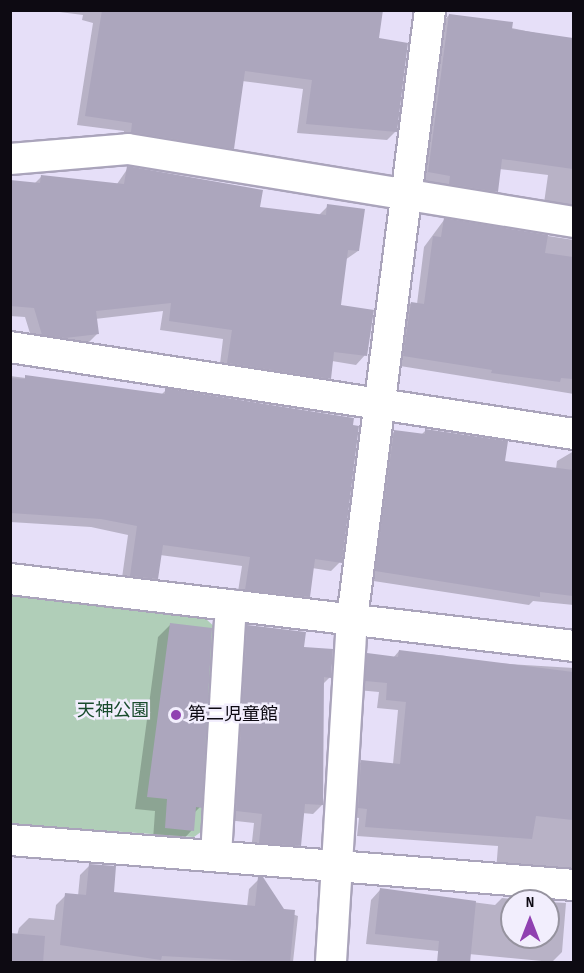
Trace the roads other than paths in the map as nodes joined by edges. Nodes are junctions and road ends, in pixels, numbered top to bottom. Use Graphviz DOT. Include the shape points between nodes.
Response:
graph roads {
  1 [pos="430,10"];
  2 [pos="10,159"];
  3 [pos="406,194"];
  4 [pos="573,222"];
  5 [pos="10,347"];
  6 [pos="379,404"];
  7 [pos="573,434"];
  8 [pos="10,579"];
  9 [pos="231,605"];
  10 [pos="352,619"];
  11 [pos="573,646"];
  12 [pos="10,840"];
  13 [pos="216,856"];
  14 [pos="336,866"];
  15 [pos="573,885"];
  16 [pos="331,963"];
  1 -- 3 [label="street"];
  2 -- 3 [label="street" via="128,149"];
  3 -- 4 [label="street"];
  3 -- 6 [label="street"];
  5 -- 6 [label="street"];
  6 -- 7 [label="street"];
  6 -- 10 [label="street"];
  8 -- 9 [label="street"];
  9 -- 10 [label="street"];
  9 -- 13 [label="street"];
  10 -- 11 [label="street"];
  10 -- 14 [label="street"];
  12 -- 13 [label="street"];
  13 -- 14 [label="street"];
  14 -- 15 [label="street"];
  14 -- 16 [label="street"];
}
